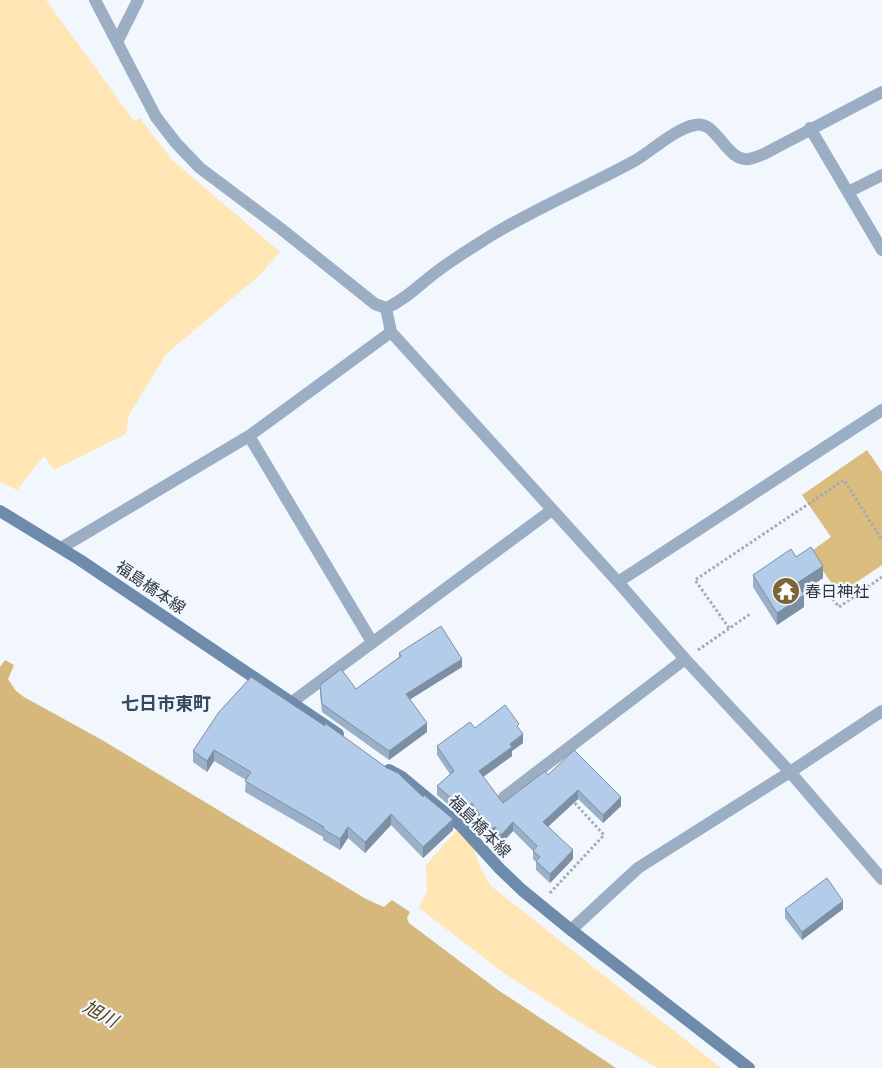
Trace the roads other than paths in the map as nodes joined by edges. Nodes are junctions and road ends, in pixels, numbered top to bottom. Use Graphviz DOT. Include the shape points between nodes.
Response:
graph roads {
  1 [pos="95,0"];
  2 [pos="138,0"];
  3 [pos="118,42"];
  4 [pos="882,92"];
  5 [pos="810,128"];
  6 [pos="882,175"];
  7 [pos="848,192"];
  8 [pos="882,250"];
  9 [pos="386,308"];
  10 [pos="391,332"];
  11 [pos="882,410"];
  12 [pos="249,436"];
  13 [pos="552,510"];
  14 [pos="0,511"];
  15 [pos="61,548"];
  16 [pos="618,582"];
  17 [pos="372,642"];
  18 [pos="685,659"];
  19 [pos="292,702"];
  20 [pos="882,711"];
  21 [pos="348,740"];
  22 [pos="377,762"];
  23 [pos="790,772"];
  24 [pos="504,797"];
  25 [pos="882,878"];
  26 [pos="571,930"];
  27 [pos="749,1068"];
  1 -- 3 [label="street"];
  2 -- 3 [label="street"];
  3 -- 9 [label="street" via="156,117 200,168 375,304"];
  4 -- 5 [label="street"];
  5 -- 7 [label="street"];
  5 -- 9 [label="street" via="764,154 748,159 736,156 713,131 696,124 636,160 497,232"];
  6 -- 7 [label="street"];
  7 -- 8 [label="street"];
  9 -- 10 [label="street"];
  10 -- 12 [label="street"];
  10 -- 13 [label="street"];
  11 -- 16 [label="street"];
  12 -- 15 [label="street"];
  12 -- 17 [label="street"];
  13 -- 16 [label="street"];
  13 -- 17 [label="street"];
  14 -- 15 [label="main road, 福島橋本線"];
  15 -- 19 [label="main road, 福島橋本線"];
  16 -- 18 [label="street"];
  17 -- 19 [label="street"];
  18 -- 23 [label="street"];
  18 -- 24 [label="street"];
  19 -- 21 [label="main road, 福島橋本線"];
  20 -- 23 [label="street"];
  22 -- 26 [label="main road, 福島橋本線" via="402,777 462,826 500,869"];
  23 -- 25 [label="street"];
  23 -- 26 [label="street" via="638,868"];
  26 -- 27 [label="main road, 福島橋本線"];
}
